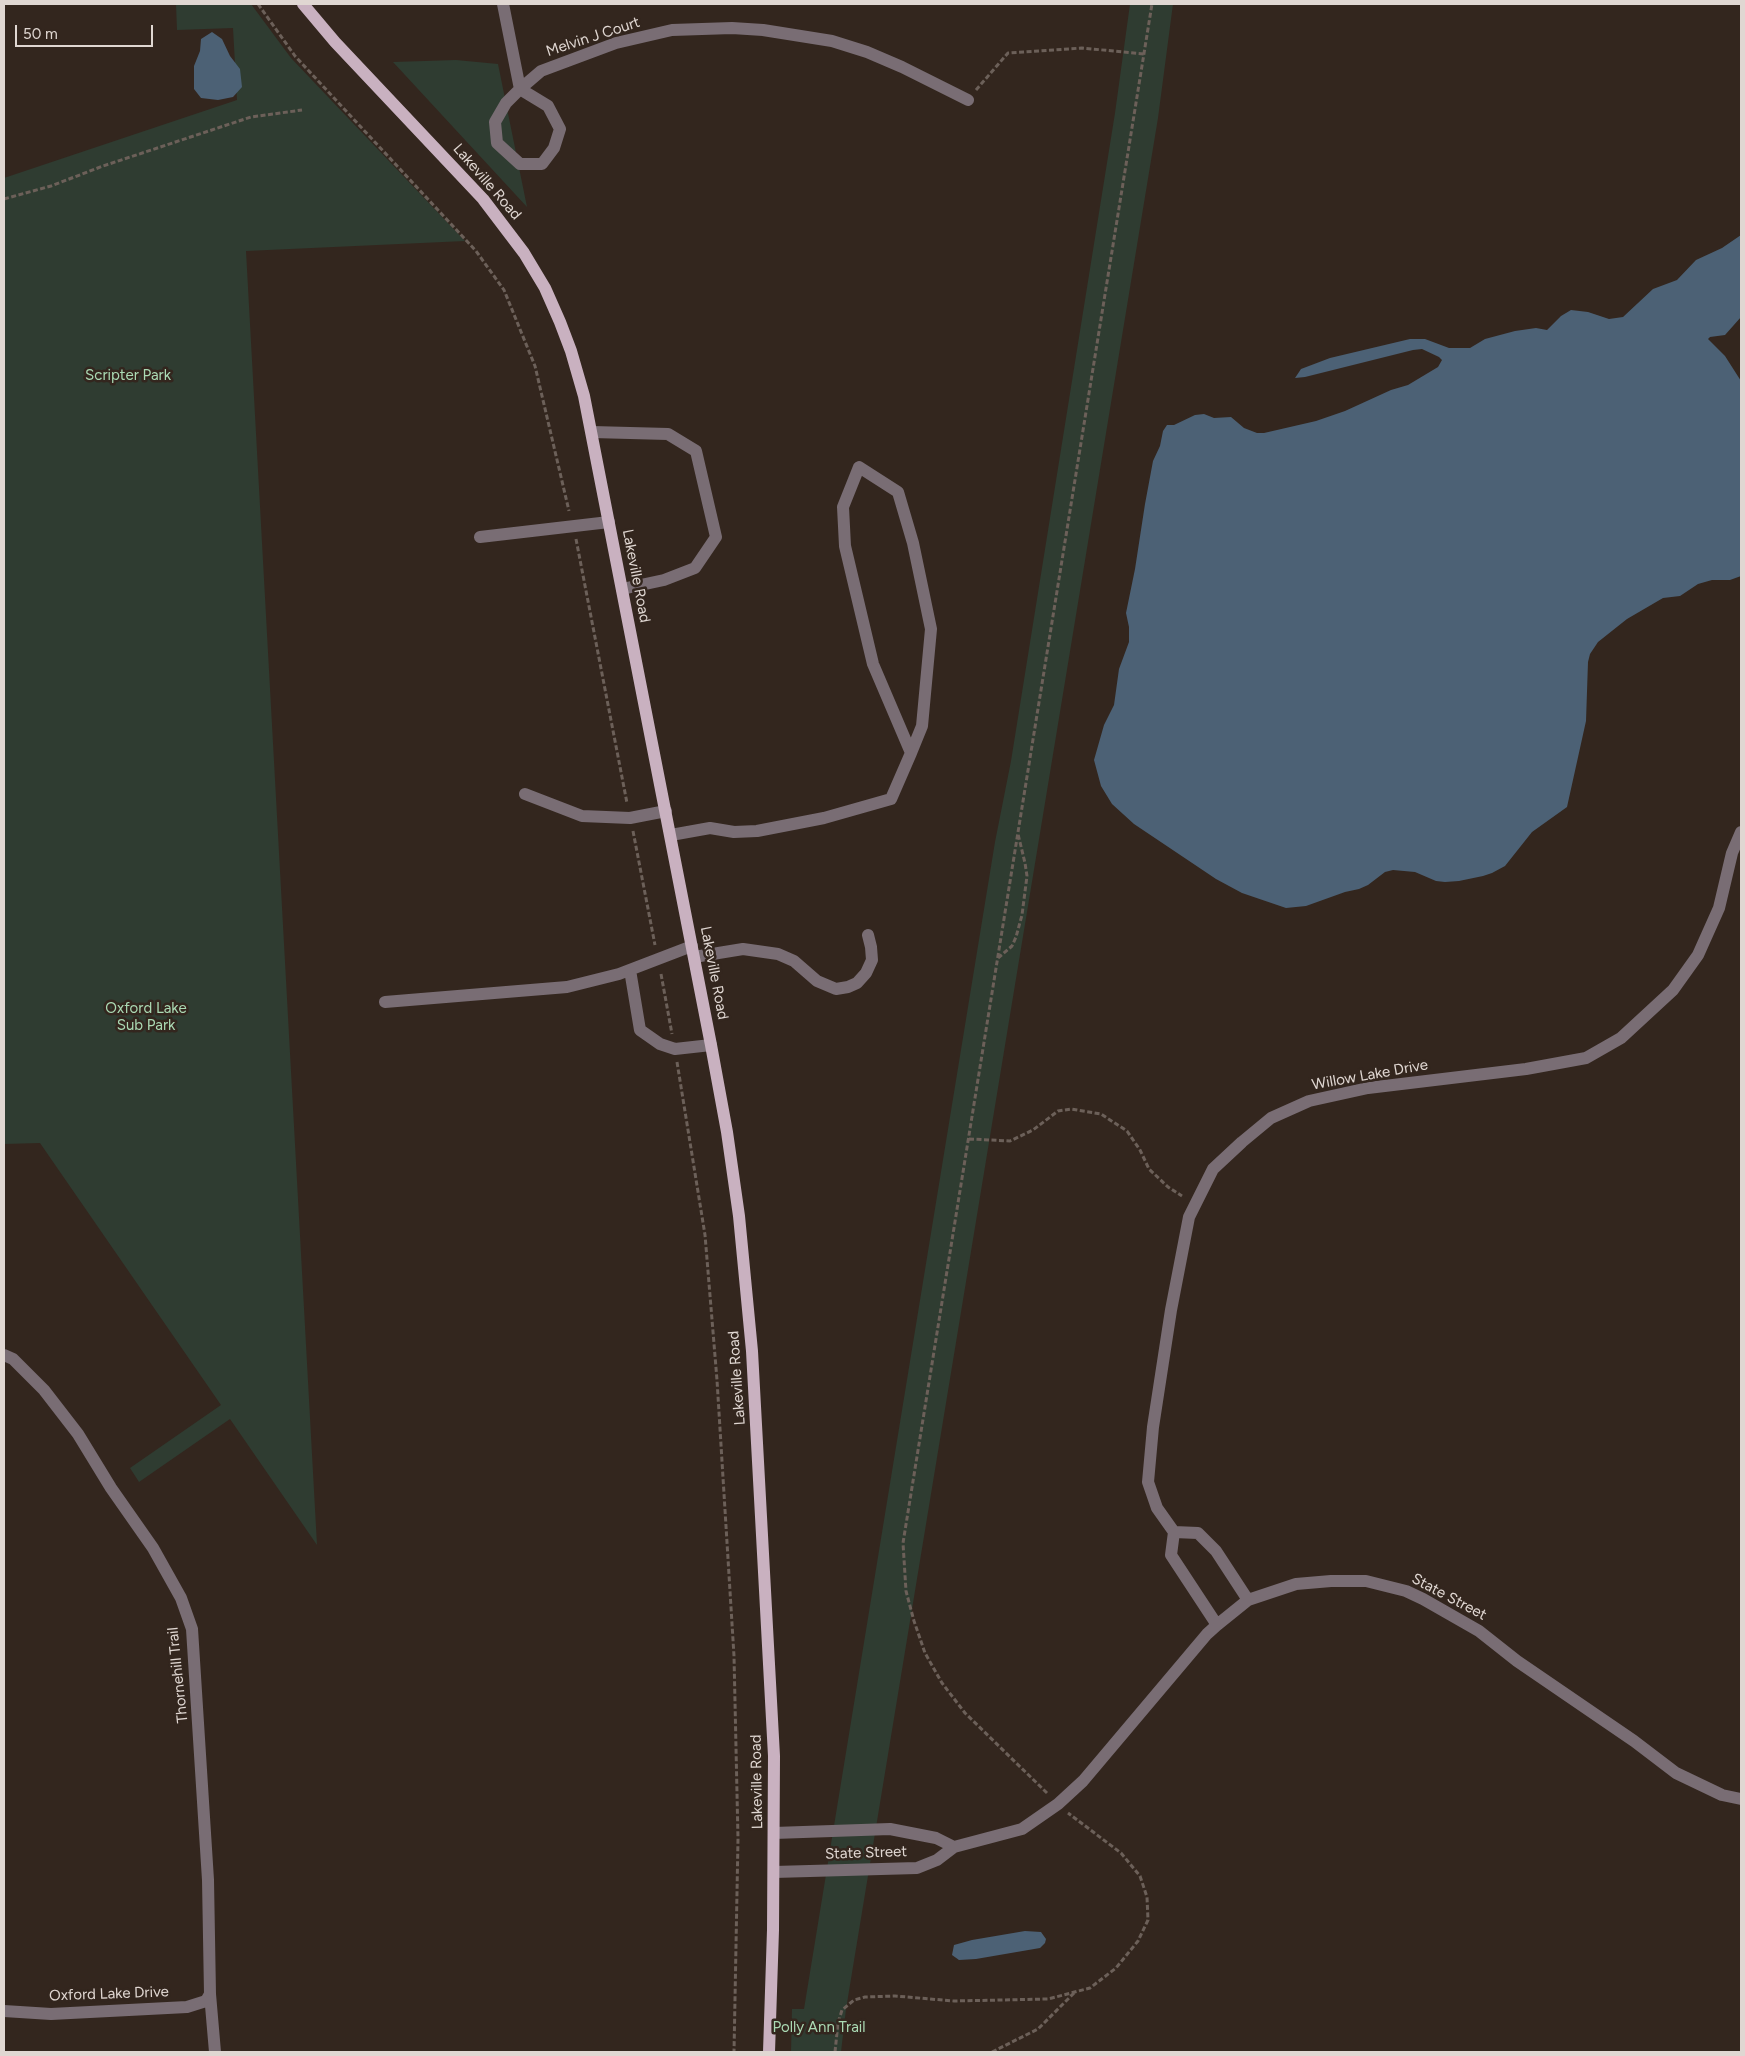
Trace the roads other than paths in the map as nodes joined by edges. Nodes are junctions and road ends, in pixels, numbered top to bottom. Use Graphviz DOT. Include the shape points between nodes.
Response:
graph roads {
  1 [pos="303,4"];
  2 [pos="503,4"];
  3 [pos="520,89"];
  4 [pos="968,100"];
  5 [pos="592,432"];
  6 [pos="609,522"];
  7 [pos="480,537"];
  8 [pos="622,589"];
  9 [pos="911,754"];
  10 [pos="525,794"];
  11 [pos="666,811"];
  12 [pos="1741,832"];
  13 [pos="671,835"];
  14 [pos="868,935"];
  15 [pos="694,952"];
  16 [pos="630,970"];
  17 [pos="385,1002"];
  18 [pos="711,1044"];
  19 [pos="4,1354"];
  20 [pos="1174,1532"];
  21 [pos="1248,1600"];
  22 [pos="1217,1625"];
  23 [pos="1741,1799"];
  24 [pos="774,1833"];
  25 [pos="954,1847"];
  26 [pos="774,1872"];
  27 [pos="210,1994"];
  28 [pos="4,2011"];
  29 [pos="216,2052"];
  30 [pos="768,2052"];
  1 -- 5 [label="main road, Lakeville Road" via="482,199 524,252 560,322 580,379"];
  2 -- 3 [label="street"];
  3 -- 3 [label="street" via="506,102 495,122 496,143 520,164 542,164 554,148 560,129 548,106"];
  3 -- 4 [label="street, Melvin J Court" via="541,71 616,43 672,30 732,28 800,35 849,47 902,67"];
  5 -- 6 [label="main road, Lakeville Road"];
  5 -- 8 [label="street" via="668,434 696,451 716,536 695,568 664,580"];
  6 -- 7 [label="street"];
  6 -- 8 [label="main road, Lakeville Road"];
  8 -- 11 [label="main road, Lakeville Road"];
  9 -- 9 [label="street" via="922,726 931,629 914,542 898,492 859,467 843,507 845,546 873,664"];
  9 -- 13 [label="street" via="891,799 824,818 757,831 710,828"];
  10 -- 11 [label="street" via="582,816 630,818"];
  11 -- 13 [label="main road, Lakeville Road"];
  12 -- 20 [label="street, Willow Lake Drive" via="1732,854 1719,908 1698,955 1673,990 1621,1038 1586,1058 1526,1069 1368,1088 1309,1101 1270,1118 1213,1169 1189,1217 1170,1310 1153,1427 1148,1482 1158,1508"];
  13 -- 15 [label="main road, Lakeville Road"];
  14 -- 15 [label="street" via="872,960 857,984 848,988 836,989 818,981 794,960 778,954 743,949"];
  15 -- 16 [label="street"];
  15 -- 18 [label="main road, Lakeville Road"];
  16 -- 17 [label="street" via="568,987"];
  16 -- 18 [label="street" via="640,1030 660,1044 675,1049"];
  18 -- 24 [label="main road, Lakeville Road" via="733,1175 749,1311 769,1647"];
  19 -- 27 [label="street, Thornehill Trail" via="44,1390 78,1434 153,1548 181,1598 192,1629 208,1880"];
  20 -- 21 [label="street" via="1198,1532 1216,1551"];
  20 -- 22 [label="street" via="1171,1555"];
  21 -- 22 [label="street, State Street"];
  21 -- 23 [label="street, State Street" via="1296,1584 1331,1581 1366,1581 1406,1590 1479,1631 1676,1773 1722,1795"];
  22 -- 25 [label="street, State Street" via="1083,1781 1058,1804 1022,1829"];
  24 -- 25 [label="street, State Street" via="890,1829 936,1838"];
  24 -- 26 [label="main road, Lakeville Road"];
  25 -- 26 [label="street, State Street" via="937,1860 917,1868"];
  26 -- 30 [label="main road, Lakeville Road"];
  27 -- 28 [label="street, Oxford Lake Drive" via="206,2002 187,2007 51,2014"];
  27 -- 29 [label="street, Thornehill Trail"];
}
